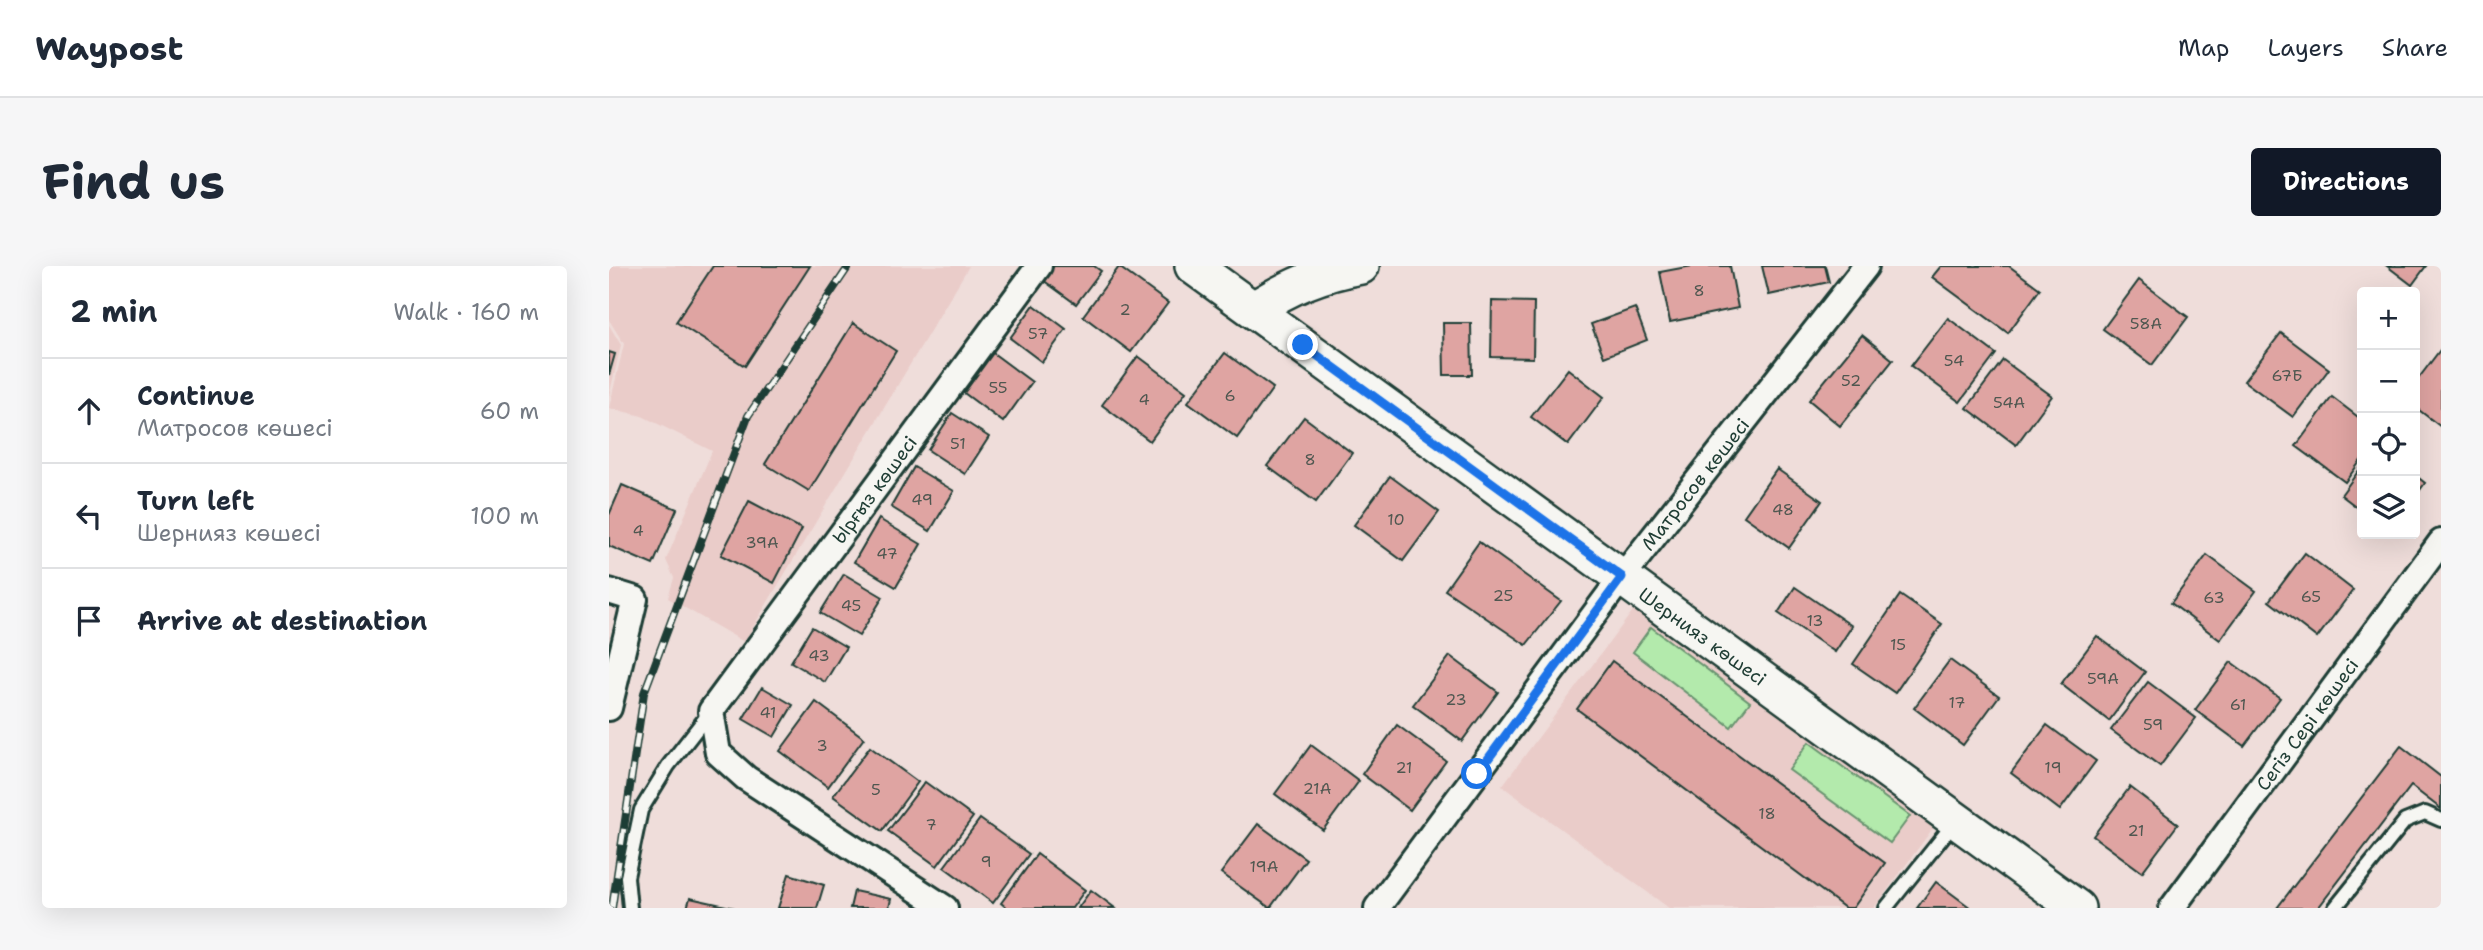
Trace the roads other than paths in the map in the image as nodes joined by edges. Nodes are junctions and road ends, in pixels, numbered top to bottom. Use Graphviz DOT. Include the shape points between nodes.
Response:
graph roads {
  1 [pos="1039,266"];
  2 [pos="1193,266"];
  3 [pos="1361,266"];
  4 [pos="1866,266"];
  5 [pos="1254,309"];
  6 [pos="2441,542"];
  7 [pos="1622,577"];
  8 [pos="609,591"];
  9 [pos="609,708"];
  10 [pos="711,711"];
  11 [pos="1956,820"];
  12 [pos="2441,820"];
  13 [pos="630,908"];
  14 [pos="945,908"];
  15 [pos="1377,908"];
  16 [pos="1886,908"];
  17 [pos="2077,908"];
  18 [pos="2172,908"];
  19 [pos="2336,908"];
  1 -- 10 [label="street, Ырғыз көшесі"];
  2 -- 5 [label="street, Шернияз көшесі"];
  3 -- 5 [label="street" via="1319,274"];
  4 -- 7 [label="street, Матросов көшесі"];
  5 -- 7 [label="street, Шернияз көшесі"];
  6 -- 18 [label="street, Сегіз Сері көшесі"];
  7 -- 11 [label="street, Шернияз көшесі"];
  7 -- 15 [label="street, Матросов көшесі"];
  8 -- 9 [label="street" via="635,598"];
  10 -- 13 [label="lane" via="667,766 641,810 627,877"];
  10 -- 14 [label="street" via="718,753 746,778"];
  11 -- 16 [label="lane"];
  11 -- 17 [label="street, Шернияз көшесі"];
  12 -- 19 [label="lane" via="2425,813 2405,821"];
}
